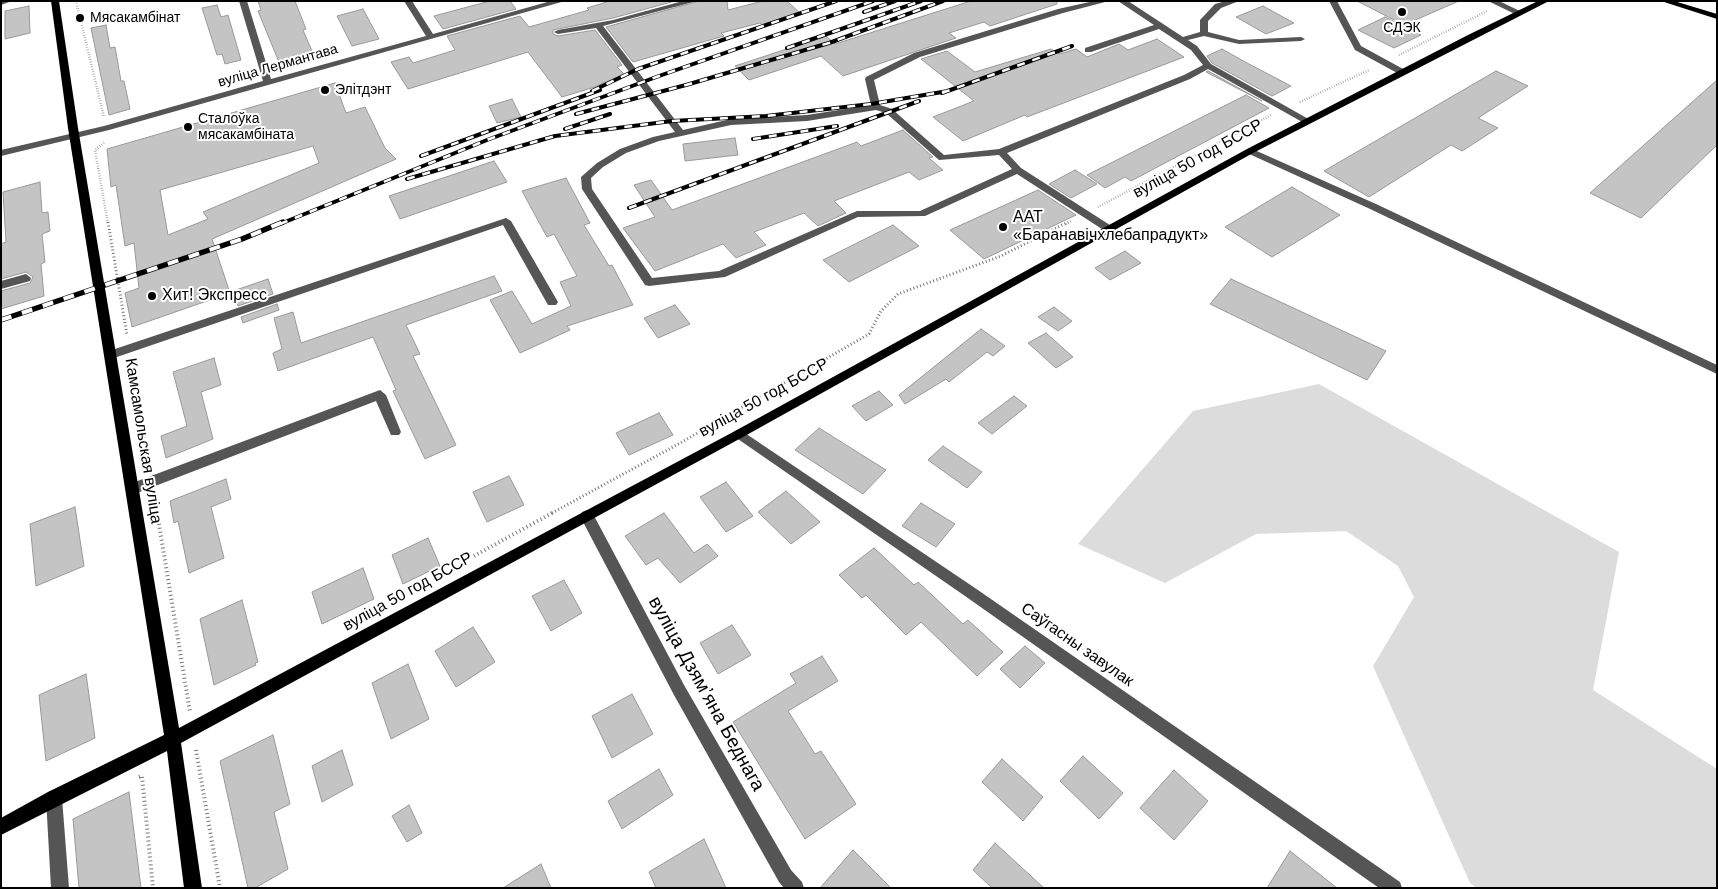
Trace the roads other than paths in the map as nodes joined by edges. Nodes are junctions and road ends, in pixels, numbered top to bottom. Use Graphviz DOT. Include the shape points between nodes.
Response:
graph roads {
  1 [pos="8,1"];
  2 [pos="55,1"];
  3 [pos="243,1"];
  4 [pos="408,1"];
  5 [pos="561,1"];
  6 [pos="693,1"];
  7 [pos="1105,1"];
  8 [pos="1122,1"];
  9 [pos="1209,1"];
  10 [pos="1235,1"];
  11 [pos="1334,1"];
  12 [pos="1492,1"];
  13 [pos="1545,1"];
  14 [pos="1665,1"];
  15 [pos="1,3"];
  16 [pos="1218,6"];
  17 [pos="1520,13"];
  18 [pos="1717,17"];
  19 [pos="598,25"];
  20 [pos="1159,26"];
  21 [pos="558,32"];
  22 [pos="1204,33"];
  23 [pos="431,38"];
  24 [pos="1301,39"];
  25 [pos="1181,40"];
  26 [pos="1088,50"];
  27 [pos="1208,66"];
  28 [pos="1402,72"];
  29 [pos="268,83"];
  30 [pos="876,107"];
  31 [pos="1307,121"];
  32 [pos="680,133"];
  33 [pos="74,135"];
  34 [pos="1250,151"];
  35 [pos="1001,152"];
  36 [pos="1,153"];
  37 [pos="1018,170"];
  38 [pos="1109,229"];
  39 [pos="26,278"];
  40 [pos="1,285"];
  41 [pos="552,302"];
  42 [pos="110,355"];
  43 [pos="1717,370"];
  44 [pos="395,432"];
  45 [pos="739,434"];
  46 [pos="132,489"];
  47 [pos="587,516"];
  48 [pos="173,740"];
  49 [pos="54,798"];
  50 [pos="1,827"];
  51 [pos="60,888"];
  52 [pos="193,888"];
  53 [pos="796,888"];
  54 [pos="1394,888"];
  1 -- 15 [label="street"];
  2 -- 33 [label="main road, Камсамольская вуліца"];
  3 -- 29 [label="street"];
  4 -- 23 [label="street"];
  5 -- 23 [label="street, вуліца Лермантава"];
  6 -- 19 [label="street"];
  7 -- 30 [label="street" via="1061,11 917,55 869,78"];
  8 -- 20 [label="street"];
  9 -- 16 [label="street"];
  10 -- 16 [label="street"];
  11 -- 28 [label="street" via="1358,48"];
  12 -- 17 [label="street"];
  13 -- 17 [label="main road, вуліца 50 год БССР"];
  14 -- 18 [label="main road"];
  16 -- 22 [label="street" via="1204,20"];
  17 -- 28 [label="main road, вуліца 50 год БССР"];
  19 -- 21 [label="street"];
  19 -- 32 [label="street"];
  20 -- 25 [label="street"];
  20 -- 26 [label="street"];
  22 -- 24 [label="street" via="1239,42"];
  22 -- 25 [label="street"];
  23 -- 29 [label="street, вуліца Лермантава"];
  25 -- 27 [label="street" via="1194,48"];
  27 -- 31 [label="street"];
  27 -- 35 [label="street"];
  28 -- 31 [label="main road, вуліца 50 год БССР"];
  29 -- 33 [label="street, вуліца Лермантава"];
  30 -- 32 [label="street" via="807,118 731,122"];
  30 -- 35 [label="street" via="889,112 942,158"];
  31 -- 34 [label="main road, вуліца 50 год БССР"];
  32 -- 37 [label="street" via="623,150 586,177 587,189 649,282 722,274 857,214 920,214"];
  33 -- 36 [label="street, вуліца Лермантава"];
  33 -- 42 [label="main road, Камсамольская вуліца"];
  34 -- 38 [label="main road, вуліца 50 год БССР"];
  34 -- 43 [label="street"];
  35 -- 37 [label="street"];
  37 -- 38 [label="street"];
  38 -- 45 [label="main road, вуліца 50 год БССР"];
  39 -- 40 [label="street"];
  41 -- 42 [label="street" via="506,222"];
  42 -- 46 [label="main road, Камсамольская вуліца"];
  44 -- 46 [label="street" via="380,395"];
  45 -- 47 [label="main road, вуліца 50 год БССР"];
  45 -- 54 [label="street, Саўгасны завулак"];
  46 -- 48 [label="main road, Камсамольская вуліца"];
  47 -- 48 [label="main road, вуліца 50 год БССР"];
  47 -- 53 [label="street, вуліца Дзямʼяна Беднага" via="679,690 784,876"];
  48 -- 49 [label="main road, вуліца 50 год БССР"];
  48 -- 52 [label="main road, Камсамольская вуліца"];
  49 -- 50 [label="main road, вуліца 50 год БССР"];
  49 -- 51 [label="street"];
}
